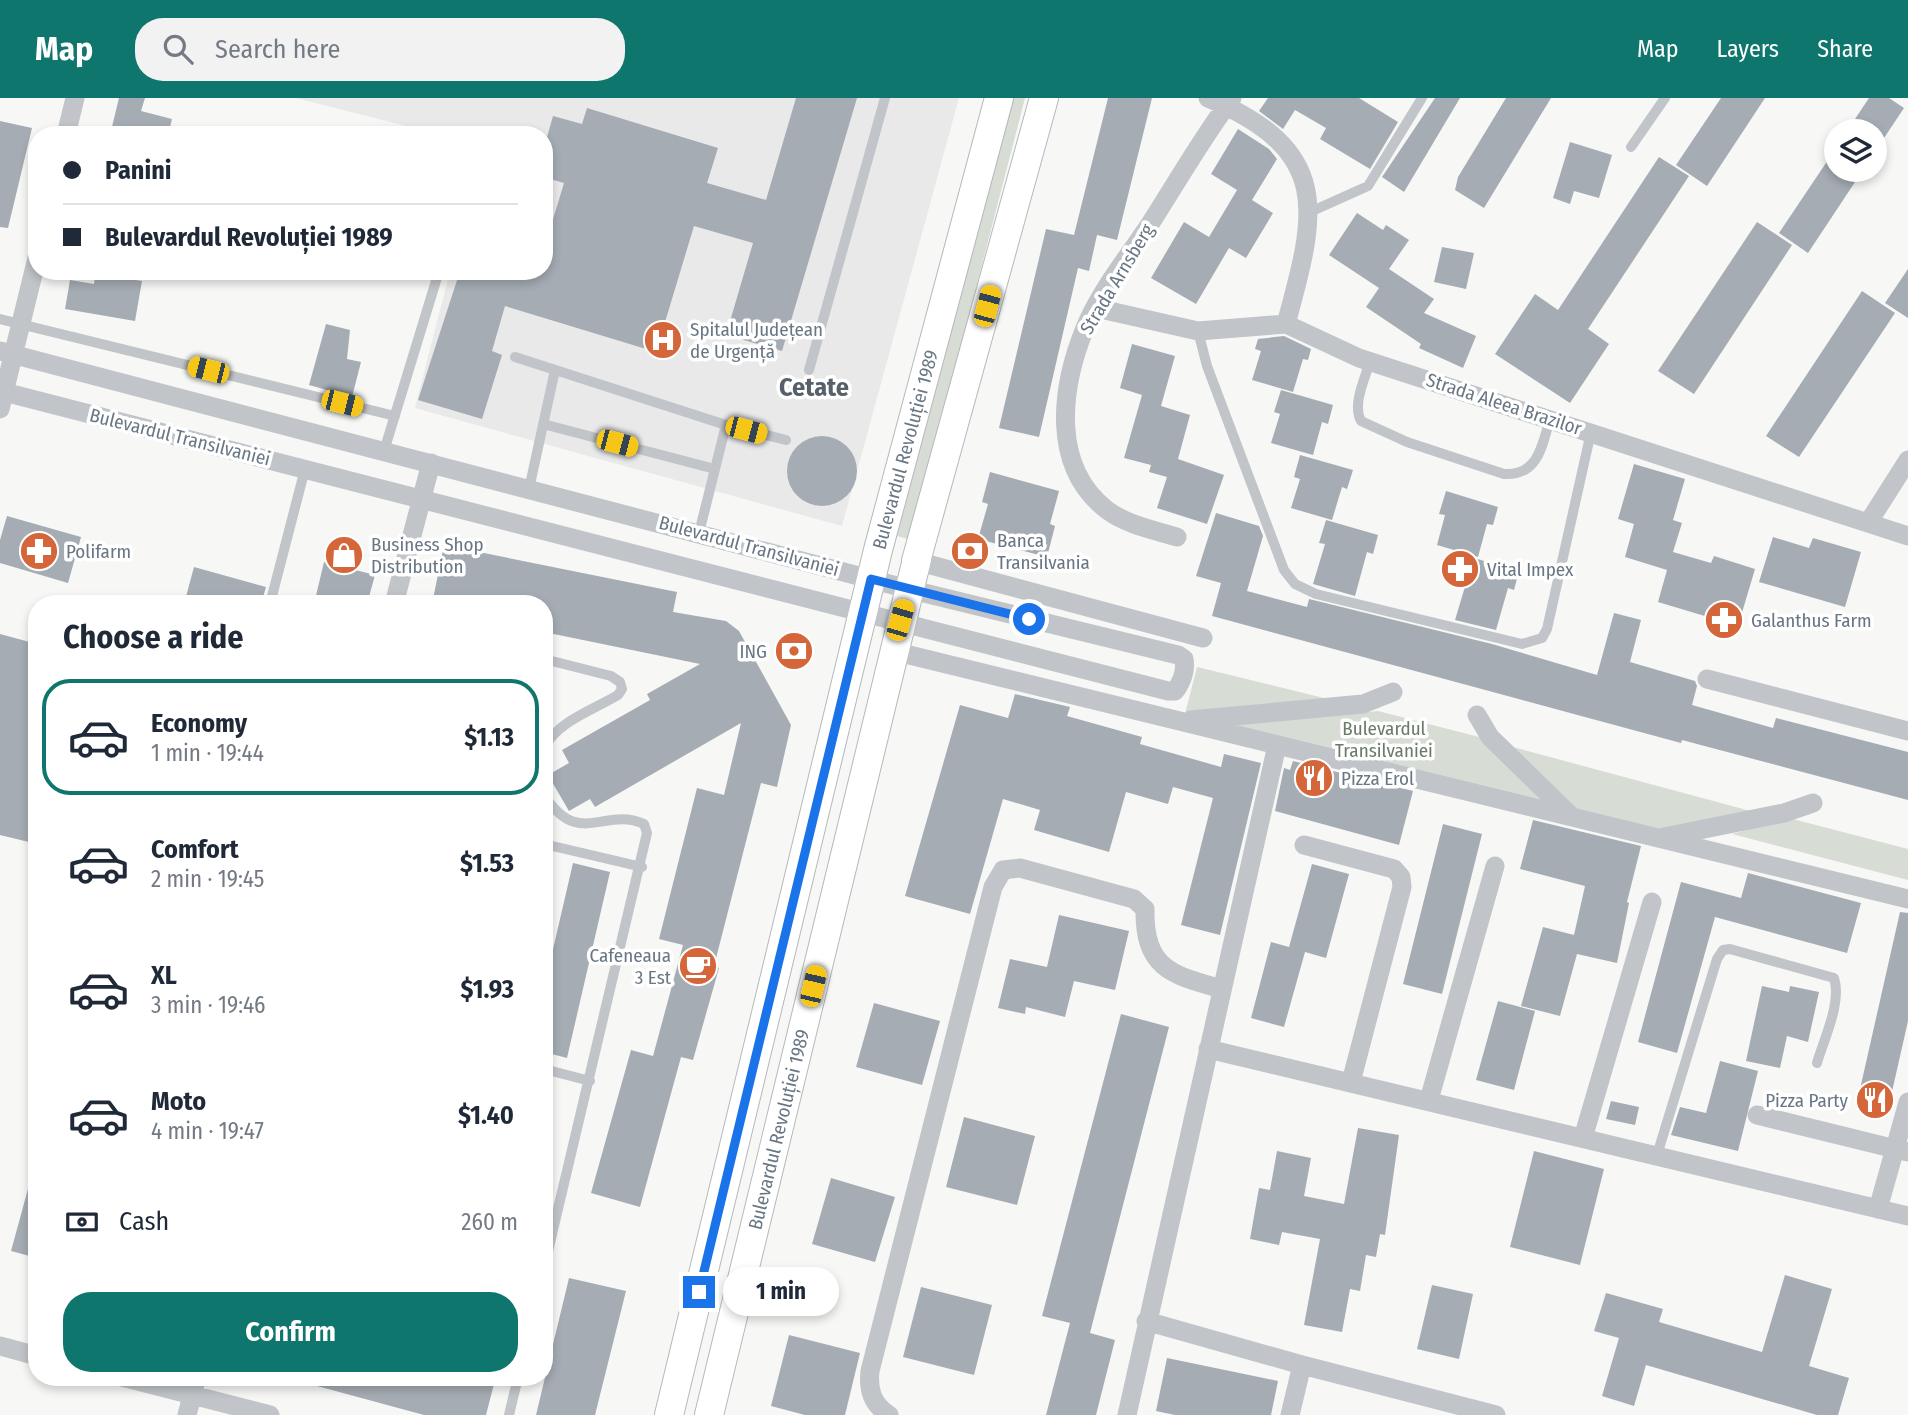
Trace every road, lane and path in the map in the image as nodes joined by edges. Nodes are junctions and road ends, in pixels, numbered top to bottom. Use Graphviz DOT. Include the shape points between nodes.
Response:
graph roads {
  1 [pos="75,98"];
  2 [pos="885,98"];
  3 [pos="999,98"];
  4 [pos="1044,98"];
  5 [pos="1422,98"];
  6 [pos="1665,98"];
  7 [pos="1222,101"];
  8 [pos="68,126"];
  9 [pos="1631,147"];
  10 [pos="1310,212"];
  11 [pos="32,280"];
  12 [pos="436,280"];
  13 [pos="1096,308"];
  14 [pos="0,318"];
  15 [pos="21,324"];
  16 [pos="1286,324"];
  17 [pos="1198,331"];
  18 [pos="7,352"];
  19 [pos="515,357"];
  20 [pos="1370,361"];
  21 [pos="555,370"];
  22 [pos="809,370"];
  23 [pos="2,397"];
  24 [pos="395,416"];
  25 [pos="1550,419"];
  26 [pos="543,424"];
  27 [pos="726,425"];
  28 [pos="1591,432"];
  29 [pos="786,440"];
  30 [pos="384,450"];
  31 [pos="1908,460"];
  32 [pos="431,463"];
  33 [pos="305,469"];
  34 [pos="715,469"];
  35 [pos="529,489"];
  36 [pos="421,499"];
  37 [pos="1868,523"];
  38 [pos="699,533"];
  39 [pos="1908,536"];
  40 [pos="1177,537"];
  41 [pos="916,560"];
  42 [pos="871,579"];
  43 [pos="909,589"];
  44 [pos="272,595"];
  45 [pos="396,595"];
  46 [pos="863,611"];
  47 [pos="900,620"];
  48 [pos="1202,638"];
  49 [pos="893,651"];
  50 [pos="553,661"];
  51 [pos="1707,679"];
  52 [pos="1393,692"];
  53 [pos="1477,715"];
  54 [pos="1176,721"];
  55 [pos="1908,731"];
  56 [pos="553,735"];
  57 [pos="1277,746"];
  58 [pos="1813,803"];
  59 [pos="553,808"];
  60 [pos="1572,817"];
  61 [pos="1659,838"];
  62 [pos="1304,845"];
  63 [pos="553,846"];
  64 [pos="1495,866"];
  65 [pos="642,867"];
  66 [pos="1908,899"];
  67 [pos="1653,902"];
  68 [pos="1222,989"];
  69 [pos="1208,1049"];
  70 [pos="1817,1063"];
  71 [pos="553,1071"];
  72 [pos="590,1081"];
  73 [pos="1351,1082"];
  74 [pos="1429,1100"];
  75 [pos="1908,1102"];
  76 [pos="1757,1115"];
  77 [pos="1583,1138"];
  78 [pos="1901,1150"];
  79 [pos="1657,1155"];
  80 [pos="1878,1209"];
  81 [pos="1908,1216"];
  82 [pos="553,1231"];
  83 [pos="1146,1321"];
  84 [pos="0,1346"];
  85 [pos="28,1354"];
  86 [pos="1302,1365"];
  87 [pos="195,1386"];
  88 [pos="516,1386"];
  89 [pos="1423,1406"];
  90 [pos="187,1415"];
  91 [pos="270,1415"];
  92 [pos="509,1415"];
  93 [pos="669,1415"];
  94 [pos="709,1415"];
  95 [pos="888,1415"];
  96 [pos="1126,1415"];
  97 [pos="1290,1415"];
  98 [pos="1496,1415"];
  1 -- 8 [label="street"];
  2 -- 22 [label="lane"];
  3 -- 42 [label="main road, Bulevardul Revoluției 1989"];
  4 -- 41 [label="main road, Bulevardul Revoluției 1989"];
  5 -- 10 [label="lane" via="1368,186"];
  6 -- 9 [label="lane"];
  7 -- 10 [label="street, Strada Arnsberg" via="1282,141 1306,186"];
  7 -- 13 [label="street, Strada Arnsberg"];
  10 -- 16 [label="street, Strada Arnsberg" via="1304,260"];
  11 -- 15 [label="street"];
  12 -- 24 [label="lane"];
  13 -- 17 [label="street, Strada Aleea Brazilor"];
  13 -- 40 [label="street, Strada Arnsberg" via="1069,384 1065,417 1072,463 1083,487 1108,511"];
  14 -- 15 [label="lane"];
  15 -- 18 [label="street"];
  15 -- 24 [label="lane"];
  16 -- 17 [label="street, Strada Aleea Brazilor"];
  16 -- 20 [label="street, Strada Aleea Brazilor"];
  17 -- 28 [label="lane" via="1284,570 1295,584 1316,594 1522,644 1542,639"];
  18 -- 23 [label="street"];
  18 -- 30 [label="street, Bulevardul Transilvaniei"];
  19 -- 21 [label="lane"];
  20 -- 25 [label="street, Strada Aleea Brazilor"];
  20 -- 25 [label="lane" via="1358,405 1361,421 1407,442 1492,470 1517,475 1529,470 1538,458"];
  21 -- 26 [label="lane"];
  21 -- 27 [label="lane"];
  23 -- 33 [label="street, Bulevardul Transilvaniei"];
  24 -- 30 [label="lane"];
  25 -- 28 [label="street, Strada Aleea Brazilor"];
  26 -- 34 [label="lane"];
  26 -- 35 [label="lane"];
  27 -- 29 [label="lane"];
  27 -- 34 [label="lane"];
  28 -- 37 [label="street, Strada Aleea Brazilor"];
  30 -- 32 [label="street, Bulevardul Transilvaniei"];
  31 -- 37 [label="street"];
  32 -- 35 [label="street, Bulevardul Transilvaniei"];
  32 -- 36 [label="street"];
  33 -- 36 [label="street, Bulevardul Transilvaniei"];
  33 -- 44 [label="lane"];
  34 -- 38 [label="lane"];
  35 -- 38 [label="street, Bulevardul Transilvaniei"];
  36 -- 45 [label="street"];
  36 -- 46 [label="street, Bulevardul Transilvaniei"];
  37 -- 39 [label="street, Strada Aleea Brazilor"];
  38 -- 42 [label="street, Bulevardul Transilvaniei"];
  41 -- 43 [label="main road, Bulevardul Revoluției 1989"];
  41 -- 48 [label="street"];
  42 -- 43 [label="street, Bulevardul Transilvaniei"];
  42 -- 46 [label="main road, Bulevardul Revoluției 1989"];
  43 -- 47 [label="main road, Bulevardul Revoluției 1989"];
  43 -- 47 [label="street, Bulevardul Transilvaniei" via="1178,655 1185,666 1181,684 1168,691"];
  46 -- 47 [label="street, Bulevardul Transilvaniei"];
  46 -- 93 [label="main road, Bulevardul Revoluției 1989"];
  47 -- 49 [label="main road, Bulevardul Revoluției 1989"];
  49 -- 54 [label="street"];
  49 -- 94 [label="main road, Bulevardul Revoluției 1989"];
  50 -- 56 [label="lane" via="611,676 622,689"];
  51 -- 55 [label="street"];
  52 -- 54 [label="street" via="1363,704"];
  53 -- 60 [label="street" via="1490,737"];
  54 -- 57 [label="street"];
  57 -- 60 [label="street"];
  57 -- 68 [label="street"];
  58 -- 61 [label="street" via="1784,814"];
  59 -- 65 [label="lane" via="575,822 595,825 634,819 644,824 648,833"];
  60 -- 61 [label="street"];
  61 -- 66 [label="street"];
  62 -- 73 [label="street" via="1394,869 1401,877"];
  63 -- 65 [label="lane"];
  64 -- 74 [label="street"];
  65 -- 72 [label="lane"];
  67 -- 77 [label="street"];
  68 -- 69 [label="street"];
  68 -- 95 [label="street" via="1173,975 1158,963 1144,931 1145,909 1133,899 1020,868 1003,870 993,887 870,1371 868,1387 875,1403"];
  69 -- 73 [label="street"];
  69 -- 83 [label="street"];
  70 -- 79 [label="lane" via="1837,986 1834,978 1723,950"];
  71 -- 72 [label="lane"];
  72 -- 82 [label="lane"];
  73 -- 74 [label="street"];
  74 -- 77 [label="street"];
  75 -- 78 [label="street"];
  76 -- 78 [label="street"];
  77 -- 79 [label="street"];
  78 -- 80 [label="street"];
  79 -- 80 [label="street"];
  80 -- 81 [label="street"];
  83 -- 86 [label="street"];
  83 -- 96 [label="street"];
  84 -- 85 [label="street"];
  86 -- 89 [label="street"];
  86 -- 97 [label="street"];
  87 -- 90 [label="street"];
  87 -- 91 [label="street"];
  88 -- 92 [label="lane"];
  89 -- 98 [label="street"];
}
